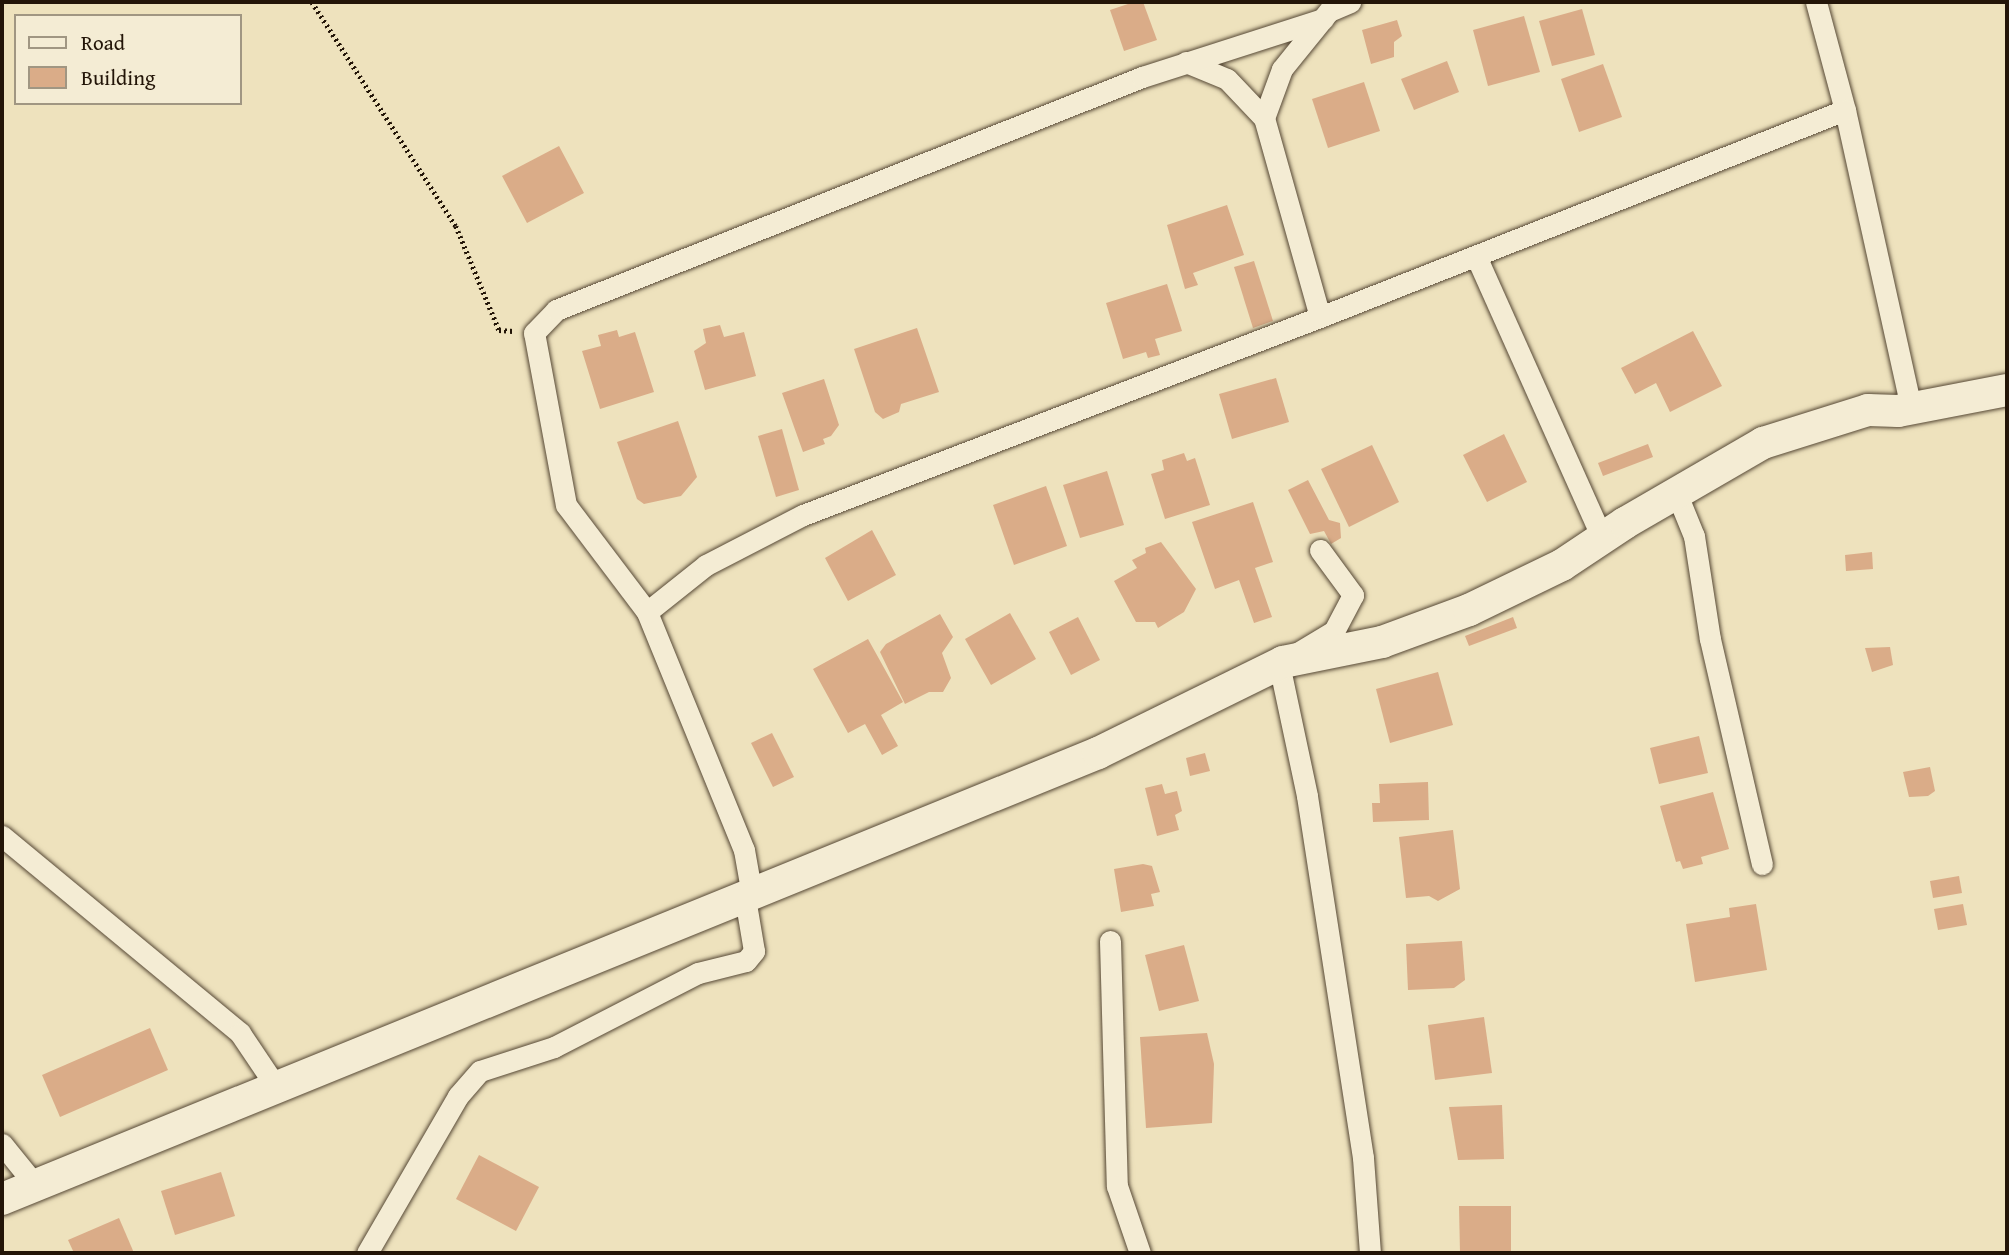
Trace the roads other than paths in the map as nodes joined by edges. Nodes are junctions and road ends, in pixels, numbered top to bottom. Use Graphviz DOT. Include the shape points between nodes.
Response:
graph roads {
  1 [pos="1350,2"];
  2 [pos="1816,2"];
  3 [pos="1323,19"];
  4 [pos="1186,62"];
  5 [pos="1846,110"];
  6 [pos="1264,118"];
  7 [pos="1476,256"];
  8 [pos="1320,317"];
  9 [pos="2007,390"];
  10 [pos="1911,408"];
  11 [pos="1675,492"];
  12 [pos="1602,538"];
  13 [pos="1320,550"];
  14 [pos="647,612"];
  15 [pos="1279,664"];
  16 [pos="2,836"];
  17 [pos="1762,864"];
  18 [pos="748,896"];
  19 [pos="1110,940"];
  20 [pos="277,1088"];
  21 [pos="2,1144"];
  22 [pos="36,1185"];
  23 [pos="2,1199"];
  24 [pos="367,1253"];
  25 [pos="1140,1253"];
  26 [pos="1370,1253"];
  1 -- 3 [label="street"];
  2 -- 5 [label="street"];
  3 -- 4 [label="street"];
  3 -- 6 [label="street" via="1282,69"];
  4 -- 6 [label="street" via="1227,79"];
  4 -- 14 [label="street" via="556,310 534,333 566,505"];
  5 -- 7 [label="street"];
  5 -- 10 [label="street"];
  6 -- 8 [label="street"];
  7 -- 8 [label="street"];
  7 -- 12 [label="street"];
  8 -- 14 [label="street" via="803,515 706,565"];
  9 -- 10 [label="main road"];
  10 -- 11 [label="main road" via="1868,410 1763,443"];
  11 -- 12 [label="main road"];
  11 -- 17 [label="street" via="1694,537 1710,639"];
  12 -- 15 [label="main road" via="1562,565 1469,610 1382,642"];
  13 -- 15 [label="street" via="1353,595 1334,631"];
  14 -- 18 [label="street" via="744,850"];
  15 -- 18 [label="main road" via="1098,753"];
  15 -- 26 [label="street" via="1307,796 1363,1158"];
  16 -- 20 [label="street" via="240,1033"];
  18 -- 20 [label="main road"];
  18 -- 24 [label="street" via="754,951 746,961 698,973 554,1047 480,1071 458,1096"];
  19 -- 25 [label="street" via="1117,1186"];
  20 -- 22 [label="main road"];
  21 -- 22 [label="street"];
  22 -- 23 [label="main road"];
}
